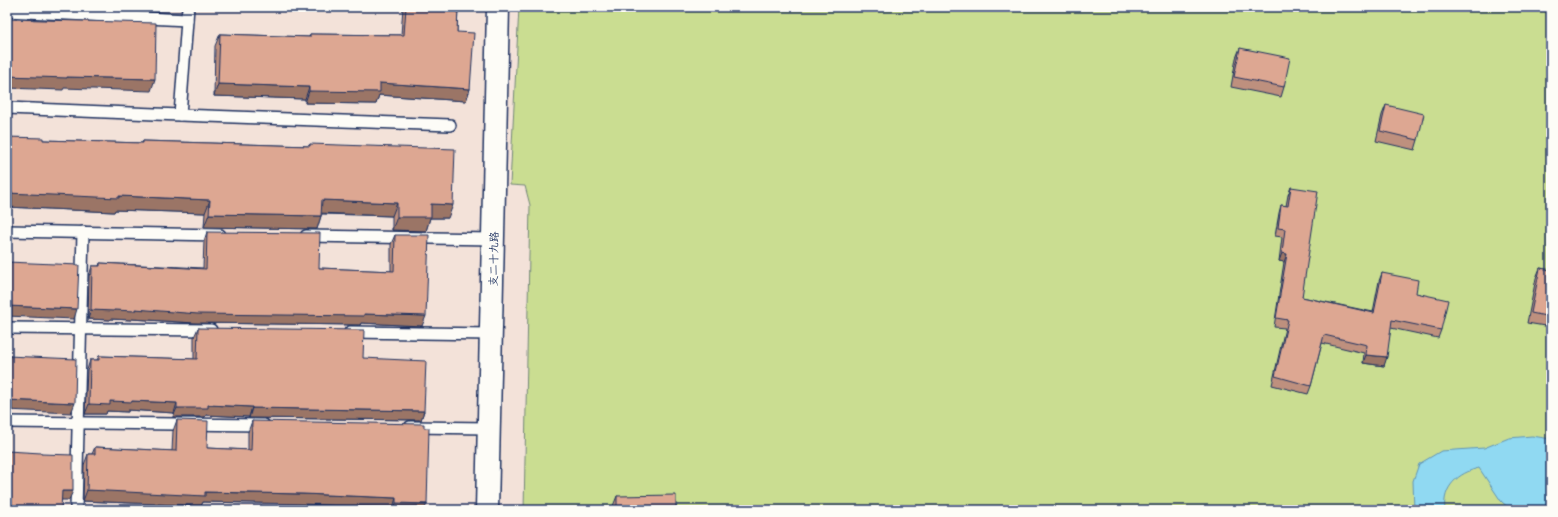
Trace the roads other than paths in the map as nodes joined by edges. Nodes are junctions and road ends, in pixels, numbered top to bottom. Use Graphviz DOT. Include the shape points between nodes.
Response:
graph roads {
  1 [pos="188,7"];
  2 [pos="498,7"];
  3 [pos="7,11"];
  4 [pos="187,20"];
  5 [pos="7,108"];
  6 [pos="180,115"];
  7 [pos="450,125"];
  8 [pos="7,231"];
  9 [pos="83,232"];
  10 [pos="233,235"];
  11 [pos="296,236"];
  12 [pos="493,239"];
  13 [pos="7,328"];
  14 [pos="81,329"];
  15 [pos="223,330"];
  16 [pos="341,332"];
  17 [pos="491,334"];
  18 [pos="7,422"];
  19 [pos="78,423"];
  20 [pos="276,425"];
  21 [pos="402,427"];
  22 [pos="489,428"];
  23 [pos="76,510"];
  24 [pos="487,510"];
  1 -- 4 [label="lane"];
  2 -- 12 [label="street, 支二十九路"];
  3 -- 4 [label="lane"];
  4 -- 6 [label="lane"];
  5 -- 6 [label="lane"];
  6 -- 7 [label="lane"];
  8 -- 9 [label="lane"];
  9 -- 10 [label="lane"];
  9 -- 14 [label="lane"];
  11 -- 12 [label="lane"];
  12 -- 17 [label="street, 支二十九路"];
  13 -- 14 [label="lane"];
  14 -- 15 [label="lane"];
  14 -- 19 [label="lane"];
  16 -- 17 [label="lane"];
  17 -- 22 [label="street, 支二十九路"];
  18 -- 19 [label="lane"];
  19 -- 20 [label="lane"];
  19 -- 23 [label="lane"];
  21 -- 22 [label="lane"];
  22 -- 24 [label="street, 支二十九路"];
}
